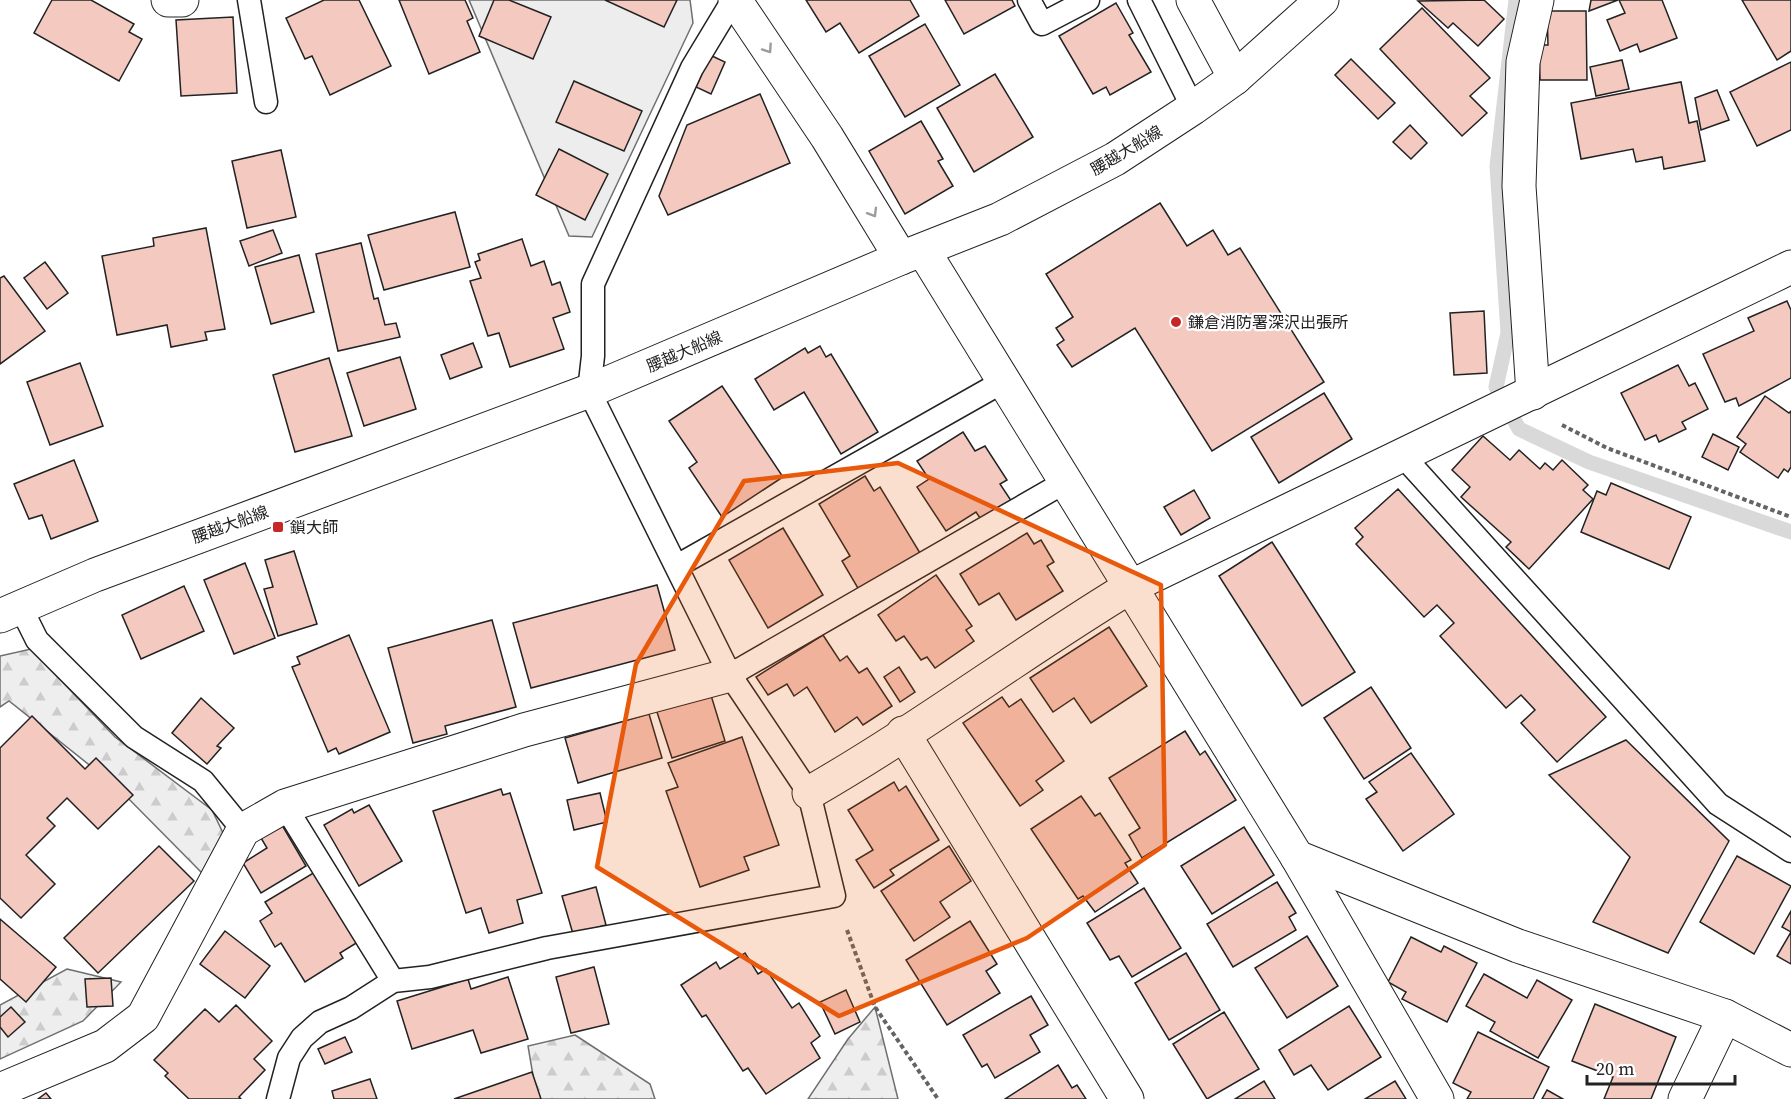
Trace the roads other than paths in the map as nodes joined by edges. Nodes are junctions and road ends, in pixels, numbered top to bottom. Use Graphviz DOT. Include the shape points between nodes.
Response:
graph roads {
  1 [pos="168,0"];
  2 [pos="182,0"];
  3 [pos="249,0"];
  4 [pos="734,0"];
  5 [pos="1029,0"];
  6 [pos="1088,0"];
  7 [pos="1139,0"];
  8 [pos="1193,0"];
  9 [pos="1322,0"];
  10 [pos="1537,0"];
  11 [pos="1234,78"];
  12 [pos="266,102"];
  13 [pos="1193,108"];
  14 [pos="912,254"];
  15 [pos="1791,267"];
  16 [pos="1004,381"];
  17 [pos="589,391"];
  18 [pos="1533,393"];
  19 [pos="1402,456"];
  20 [pos="1065,482"];
  21 [pos="677,566"];
  22 [pos="1130,587"];
  23 [pos="10,611"];
  24 [pos="730,675"];
  25 [pos="903,733"];
  26 [pos="809,793"];
  27 [pos="285,806"];
  28 [pos="243,830"];
  29 [pos="1791,852"];
  30 [pos="1297,857"];
  31 [pos="393,981"];
  32 [pos="1725,1016"];
  33 [pos="1791,1050"];
  34 [pos="0,1089"];
  35 [pos="278,1099"];
  36 [pos="1127,1099"];
  37 [pos="1437,1099"];
  38 [pos="1685,1099"];
  1 -- 2 [label="street"];
  3 -- 12 [label="lane"];
  4 -- 14 [label="street, one-way"];
  4 -- 17 [label="lane" via="692,68 593,284"];
  5 -- 6 [label="lane" via="1042,24"];
  7 -- 13 [label="lane"];
  8 -- 11 [label="street"];
  9 -- 11 [label="street, 腰越大船線"];
  10 -- 18 [label="street" via="1523,62 1519,186"];
  11 -- 13 [label="street, 腰越大船線"];
  13 -- 14 [label="street, 腰越大船線" via="1105,165 1000,219"];
  14 -- 16 [label="street"];
  14 -- 17 [label="street, 腰越大船線"];
  15 -- 18 [label="street"];
  16 -- 20 [label="street"];
  16 -- 21 [label="lane"];
  17 -- 21 [label="lane"];
  17 -- 23 [label="street, 腰越大船線" via="95,575"];
  18 -- 19 [label="street"];
  19 -- 22 [label="street"];
  19 -- 29 [label="lane" via="1718,804"];
  20 -- 22 [label="street"];
  20 -- 24 [label="lane"];
  21 -- 24 [label="lane"];
  22 -- 25 [label="street"];
  22 -- 30 [label="street"];
  23 -- 28 [label="lane" via="134,737 203,781"];
  24 -- 26 [label="lane"];
  24 -- 27 [label="street" via="524,730"];
  25 -- 26 [label="street"];
  25 -- 36 [label="street"];
  26 -- 31 [label="lane" via="834,896 547,948 430,977"];
  27 -- 28 [label="street"];
  27 -- 31 [label="lane"];
  28 -- 34 [label="street" via="143,1017 105,1046"];
  30 -- 32 [label="street" via="1518,946"];
  30 -- 37 [label="street"];
  31 -- 35 [label="lane" via="320,1022 302,1038 290,1058"];
  32 -- 33 [label="street"];
  32 -- 38 [label="street"];
}
